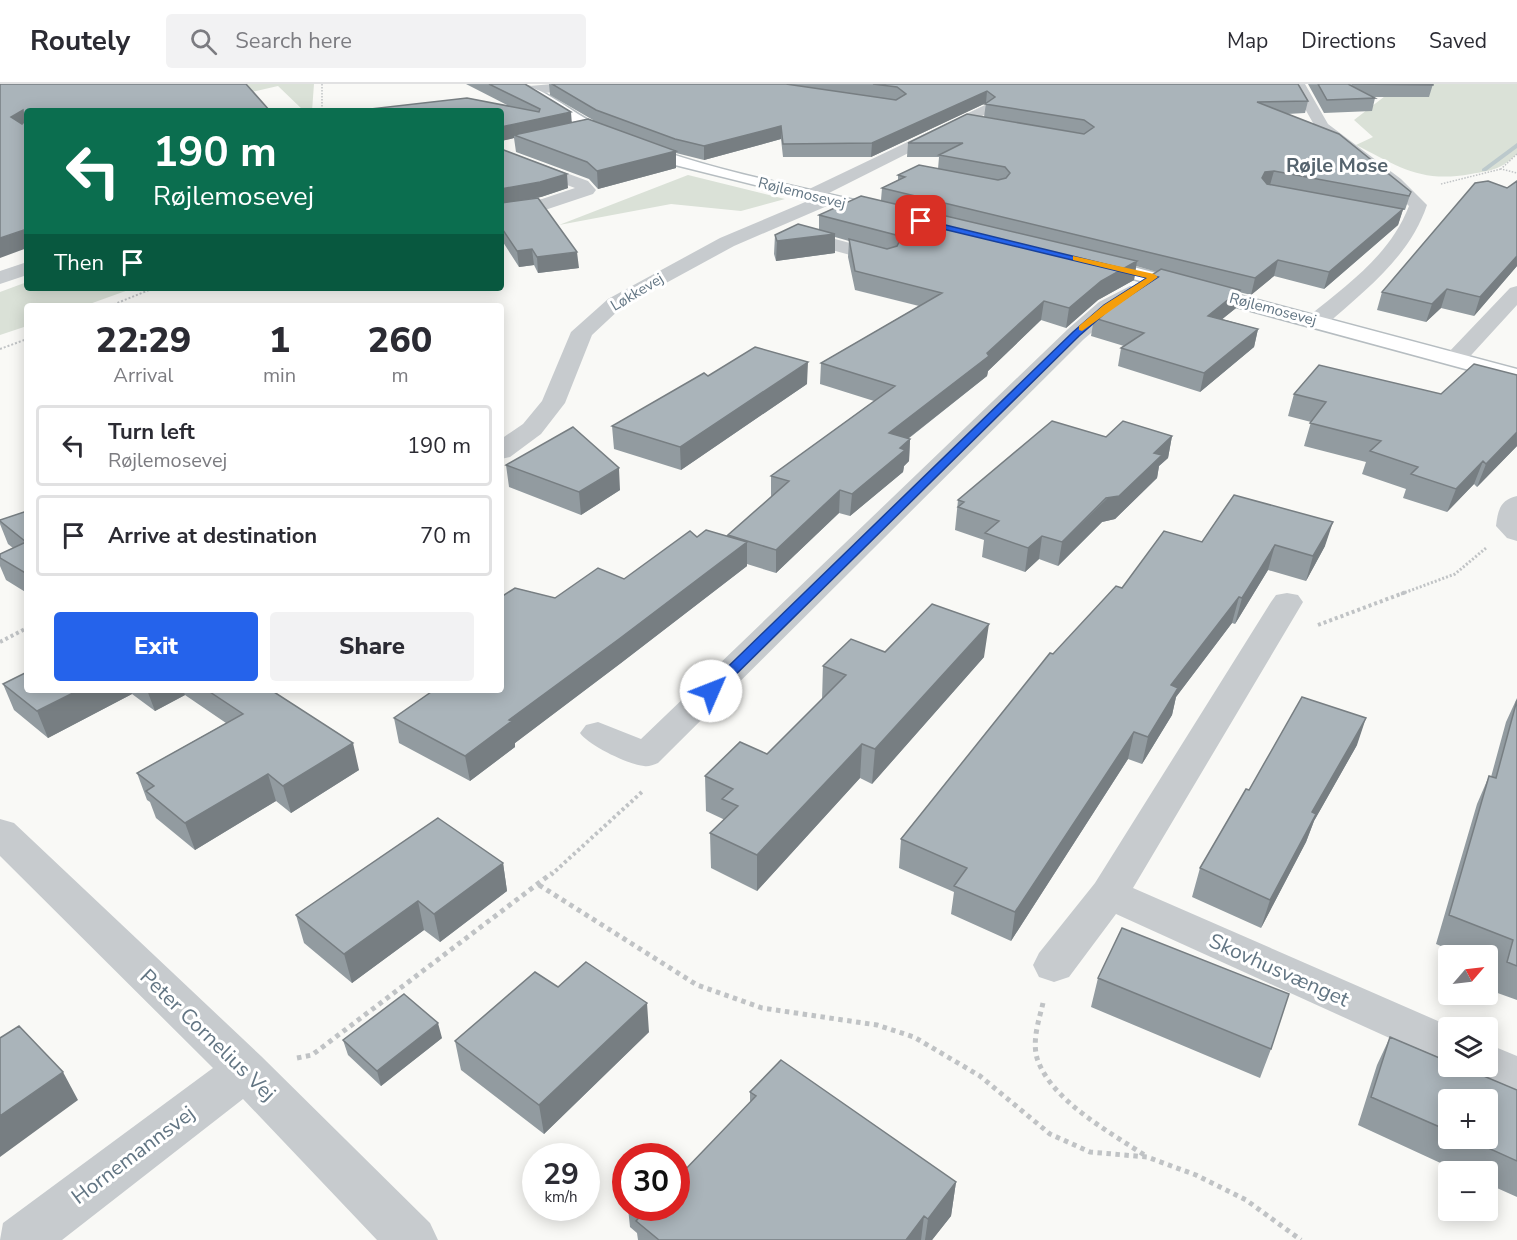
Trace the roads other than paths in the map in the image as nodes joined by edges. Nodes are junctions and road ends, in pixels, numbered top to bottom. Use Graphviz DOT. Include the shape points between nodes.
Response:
graph roads {
  1 [pos="611,84"];
  2 [pos="1298,84"];
  3 [pos="523,87"];
  4 [pos="985,116"];
  5 [pos="591,128"];
  6 [pos="569,133"];
  7 [pos="524,142"];
  8 [pos="504,147"];
  9 [pos="504,155"];
  10 [pos="876,164"];
  11 [pos="898,168"];
  12 [pos="820,197"];
  13 [pos="504,211"];
  14 [pos="1392,216"];
  15 [pos="909,219"];
  16 [pos="1414,220"];
  17 [pos="766,226"];
  18 [pos="1073,258"];
  19 [pos="887,259"];
  20 [pos="24,269"];
  21 [pos="1154,277"];
  22 [pos="0,278"];
  23 [pos="1517,292"];
  24 [pos="1317,321"];
  25 [pos="1455,359"];
  26 [pos="1517,376"];
  27 [pos="504,450"];
  28 [pos="1517,504"];
  29 [pos="1517,532"];
  30 [pos="1279,615"];
  31 [pos="598,733"];
  32 [pos="0,834"];
  33 [pos="1109,894"];
  34 [pos="1054,965"];
  35 [pos="1438,1041"];
  36 [pos="1498,1068"];
  37 [pos="245,1070"];
  38 [pos="1517,1077"];
  39 [pos="21,1240"];
  40 [pos="412,1240"];
  1 -- 3 [label="street"];
  2 -- 16 [label="street" via="1322,127 1418,205"];
  3 -- 5 [label="street, Røjlemosevej"];
  4 -- 10 [label="street, Løkkevej" via="963,120"];
  5 -- 6 [label="street"];
  5 -- 12 [label="street, Røjlemosevej" via="669,159"];
  7 -- 8 [label="street"];
  9 -- 13 [label="street" via="587,190 534,207"];
  10 -- 11 [label="street"];
  10 -- 12 [label="street, Løkkevej"];
  12 -- 15 [label="street, Røjlemosevej"];
  12 -- 17 [label="street, Løkkevej"];
  14 -- 16 [label="street"];
  16 -- 24 [label="street" via="1384,262"];
  17 -- 19 [label="street"];
  17 -- 27 [label="street, Løkkevej" via="727,242 615,303 582,332 554,403 532,429"];
  18 -- 21 [label="street, Røjlemosevej"];
  20 -- 22 [label="street"];
  21 -- 24 [label="street, Røjlemosevej"];
  21 -- 31 [label="street" via="1107,307 1076,334 645,755"];
  23 -- 25 [label="street"];
  24 -- 25 [label="street, Røjlemosevej"];
  25 -- 26 [label="street, Røjlemosevej"];
  28 -- 29 [label="street" via="1510,526"];
  30 -- 33 [label="street"];
  32 -- 37 [label="street, Peter Cornelius Vej"];
  33 -- 34 [label="street"];
  33 -- 35 [label="street, Skovhusvænget"];
  36 -- 38 [label="street"];
  37 -- 39 [label="street, Hornemannsvej"];
  37 -- 40 [label="street, Peter Cornelius Vej"];
}
